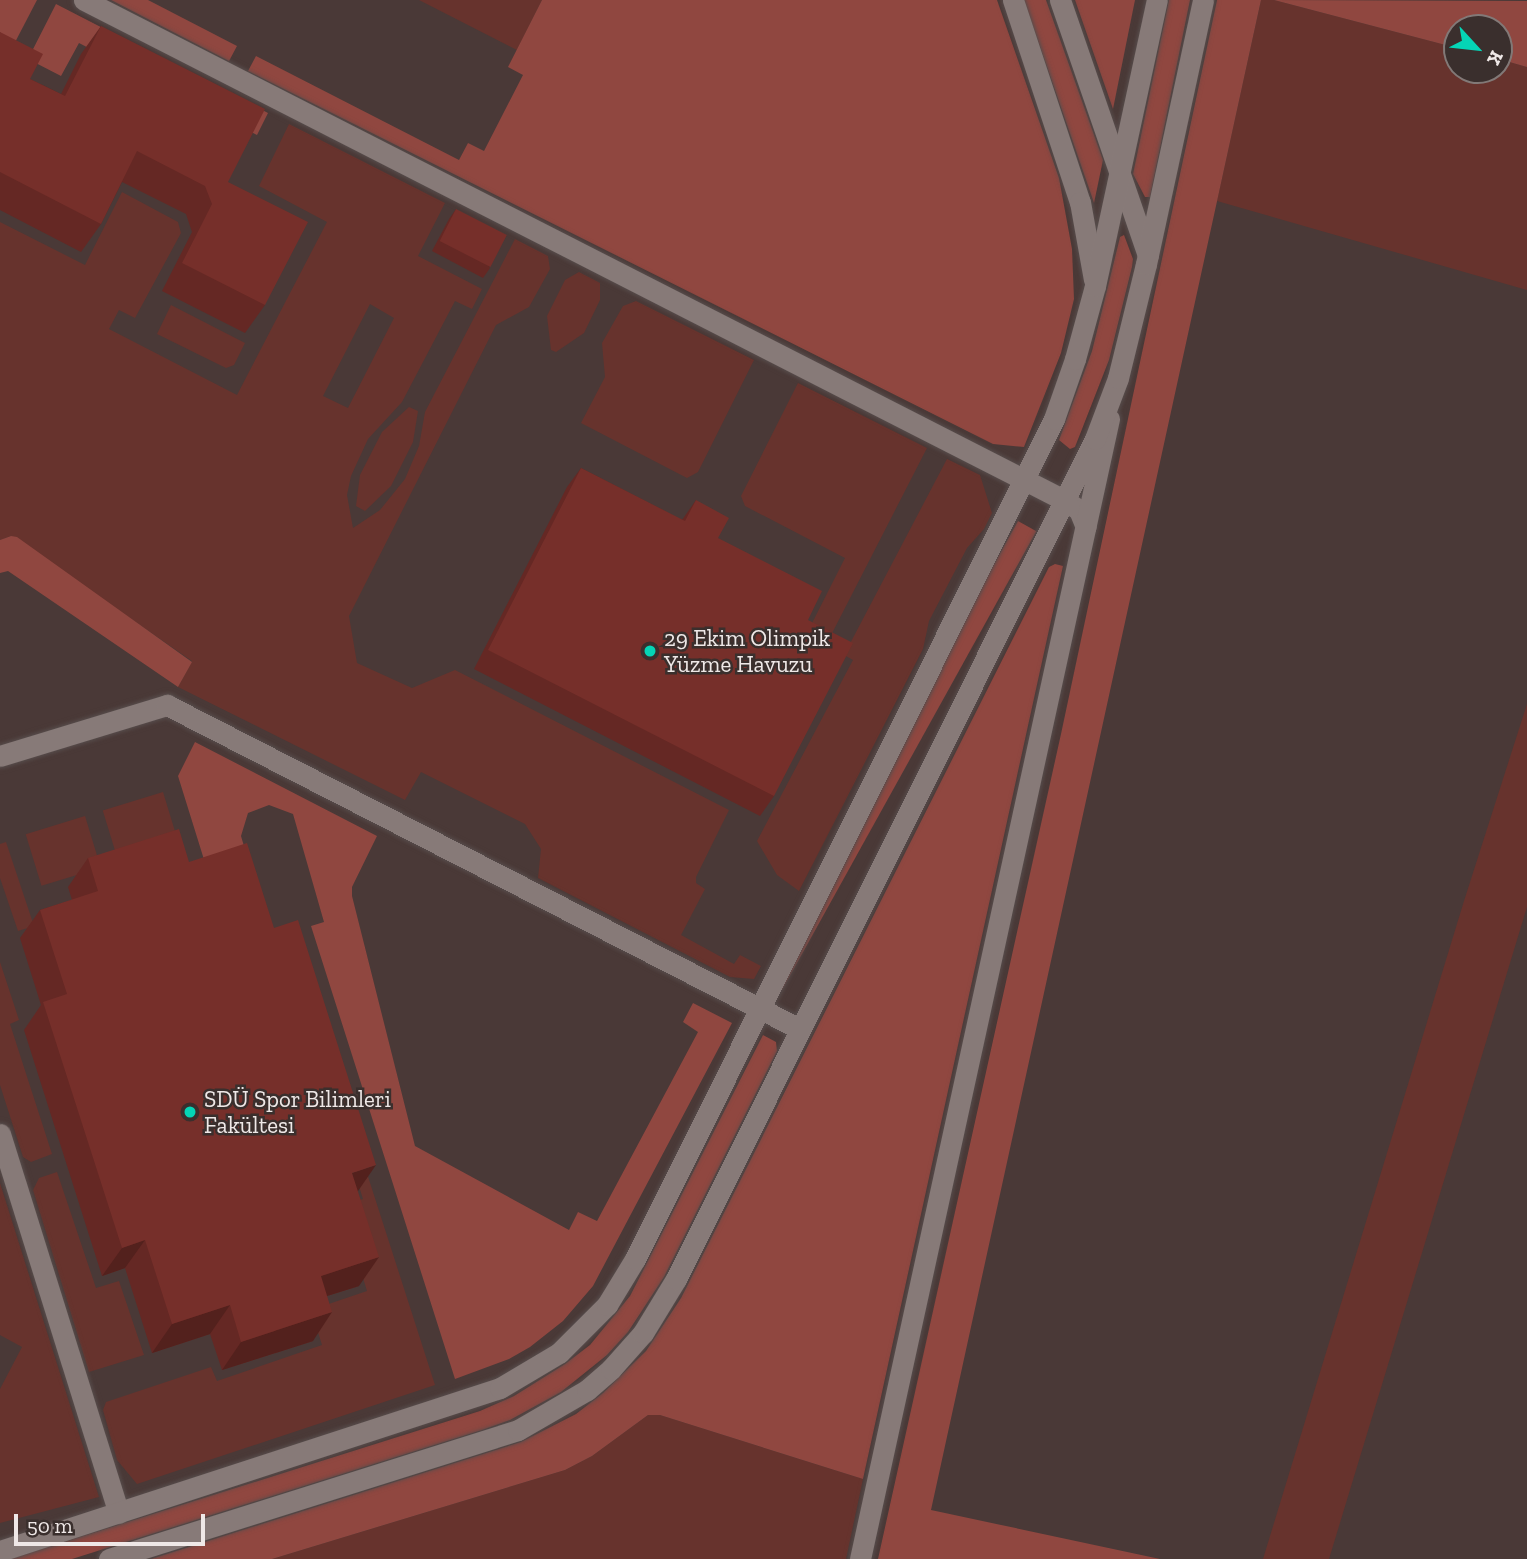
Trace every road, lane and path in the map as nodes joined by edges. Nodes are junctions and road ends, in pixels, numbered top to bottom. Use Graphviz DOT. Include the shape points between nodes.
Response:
graph roads {
  1 [pos="84,0"];
  2 [pos="1013,0"];
  3 [pos="1060,0"];
  4 [pos="1157,0"];
  5 [pos="1203,0"];
  6 [pos="1120,172"];
  7 [pos="1148,254"];
  8 [pos="1095,286"];
  9 [pos="1118,378"];
  10 [pos="1026,480"];
  11 [pos="1066,501"];
  12 [pos="1086,527"];
  13 [pos="0,756"];
  14 [pos="760,1008"];
  15 [pos="800,1029"];
  16 [pos="0,1134"];
  17 [pos="119,1513"];
  18 [pos="0,1551"];
  19 [pos="109,1559"];
  20 [pos="860,1559"];
  1 -- 10 [label="street"];
  2 -- 8 [label="street" via="1080,202"];
  3 -- 6 [label="street"];
  4 -- 6 [label="street"];
  5 -- 7 [label="street"];
  6 -- 7 [label="street"];
  6 -- 8 [label="street"];
  7 -- 9 [label="street"];
  8 -- 10 [label="street" via="1066,389"];
  9 -- 11 [label="street"];
  9 -- 12 [label="street"];
  10 -- 11 [label="street"];
  10 -- 14 [label="street"];
  11 -- 12 [label="street" via="1079,510"];
  11 -- 15 [label="street"];
  12 -- 20 [label="street"];
  13 -- 14 [label="street" via="167,705"];
  14 -- 15 [label="street"];
  14 -- 17 [label="street" via="629,1271 607,1305 570,1345 525,1376 488,1393"];
  15 -- 19 [label="street" via="661,1307 633,1346 587,1390 547,1416 503,1436"];
  16 -- 17 [label="street"];
  17 -- 18 [label="street"];
}
